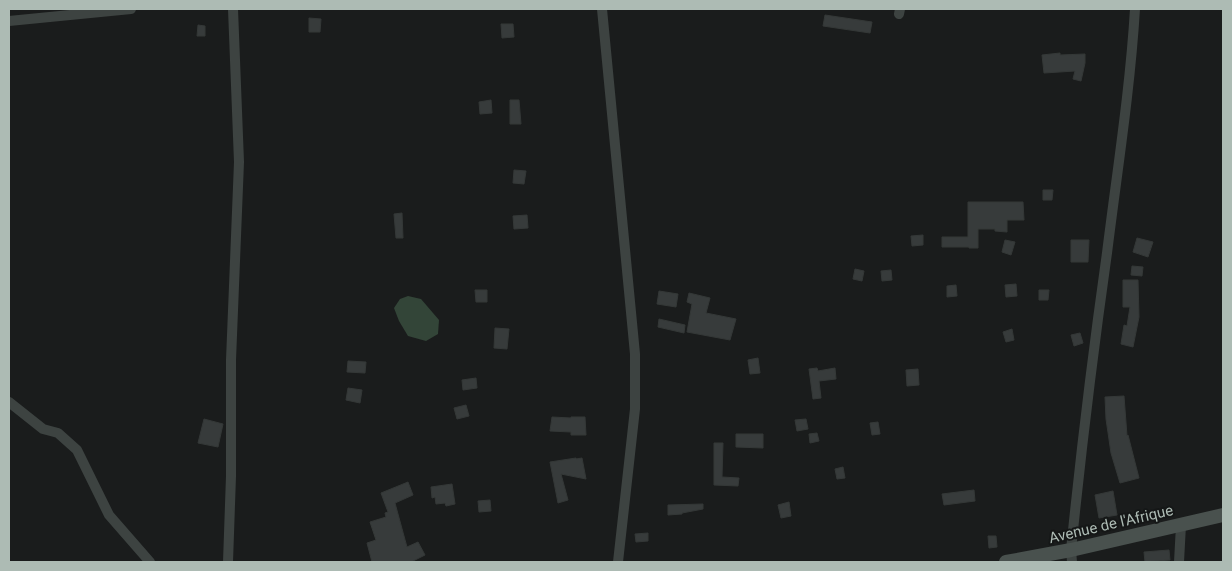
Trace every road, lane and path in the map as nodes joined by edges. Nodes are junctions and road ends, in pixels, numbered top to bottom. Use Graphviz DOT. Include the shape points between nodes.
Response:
graph roads {
  1 [pos="131,9"];
  2 [pos="232,9"];
  3 [pos="602,9"];
  4 [pos="1135,9"];
  5 [pos="9,22"];
  6 [pos="9,402"];
  7 [pos="1223,515"];
  8 [pos="1181,525"];
  9 [pos="1072,556"];
  10 [pos="150,562"];
  11 [pos="228,562"];
  12 [pos="618,562"];
  13 [pos="1006,562"];
  14 [pos="1179,562"];
  1 -- 5 [label="street"];
  2 -- 11 [label="street" via="238,162"];
  3 -- 12 [label="street" via="635,354 635,409"];
  4 -- 9 [label="street" via="1086,405"];
  6 -- 10 [label="street" via="43,430 58,433 77,450 109,514"];
  7 -- 8 [label="main road, Avenue de l'Afrique"];
  8 -- 9 [label="main road, Avenue de l'Afrique"];
  8 -- 14 [label="street"];
  9 -- 13 [label="main road, Avenue de l'Afrique"];
}
